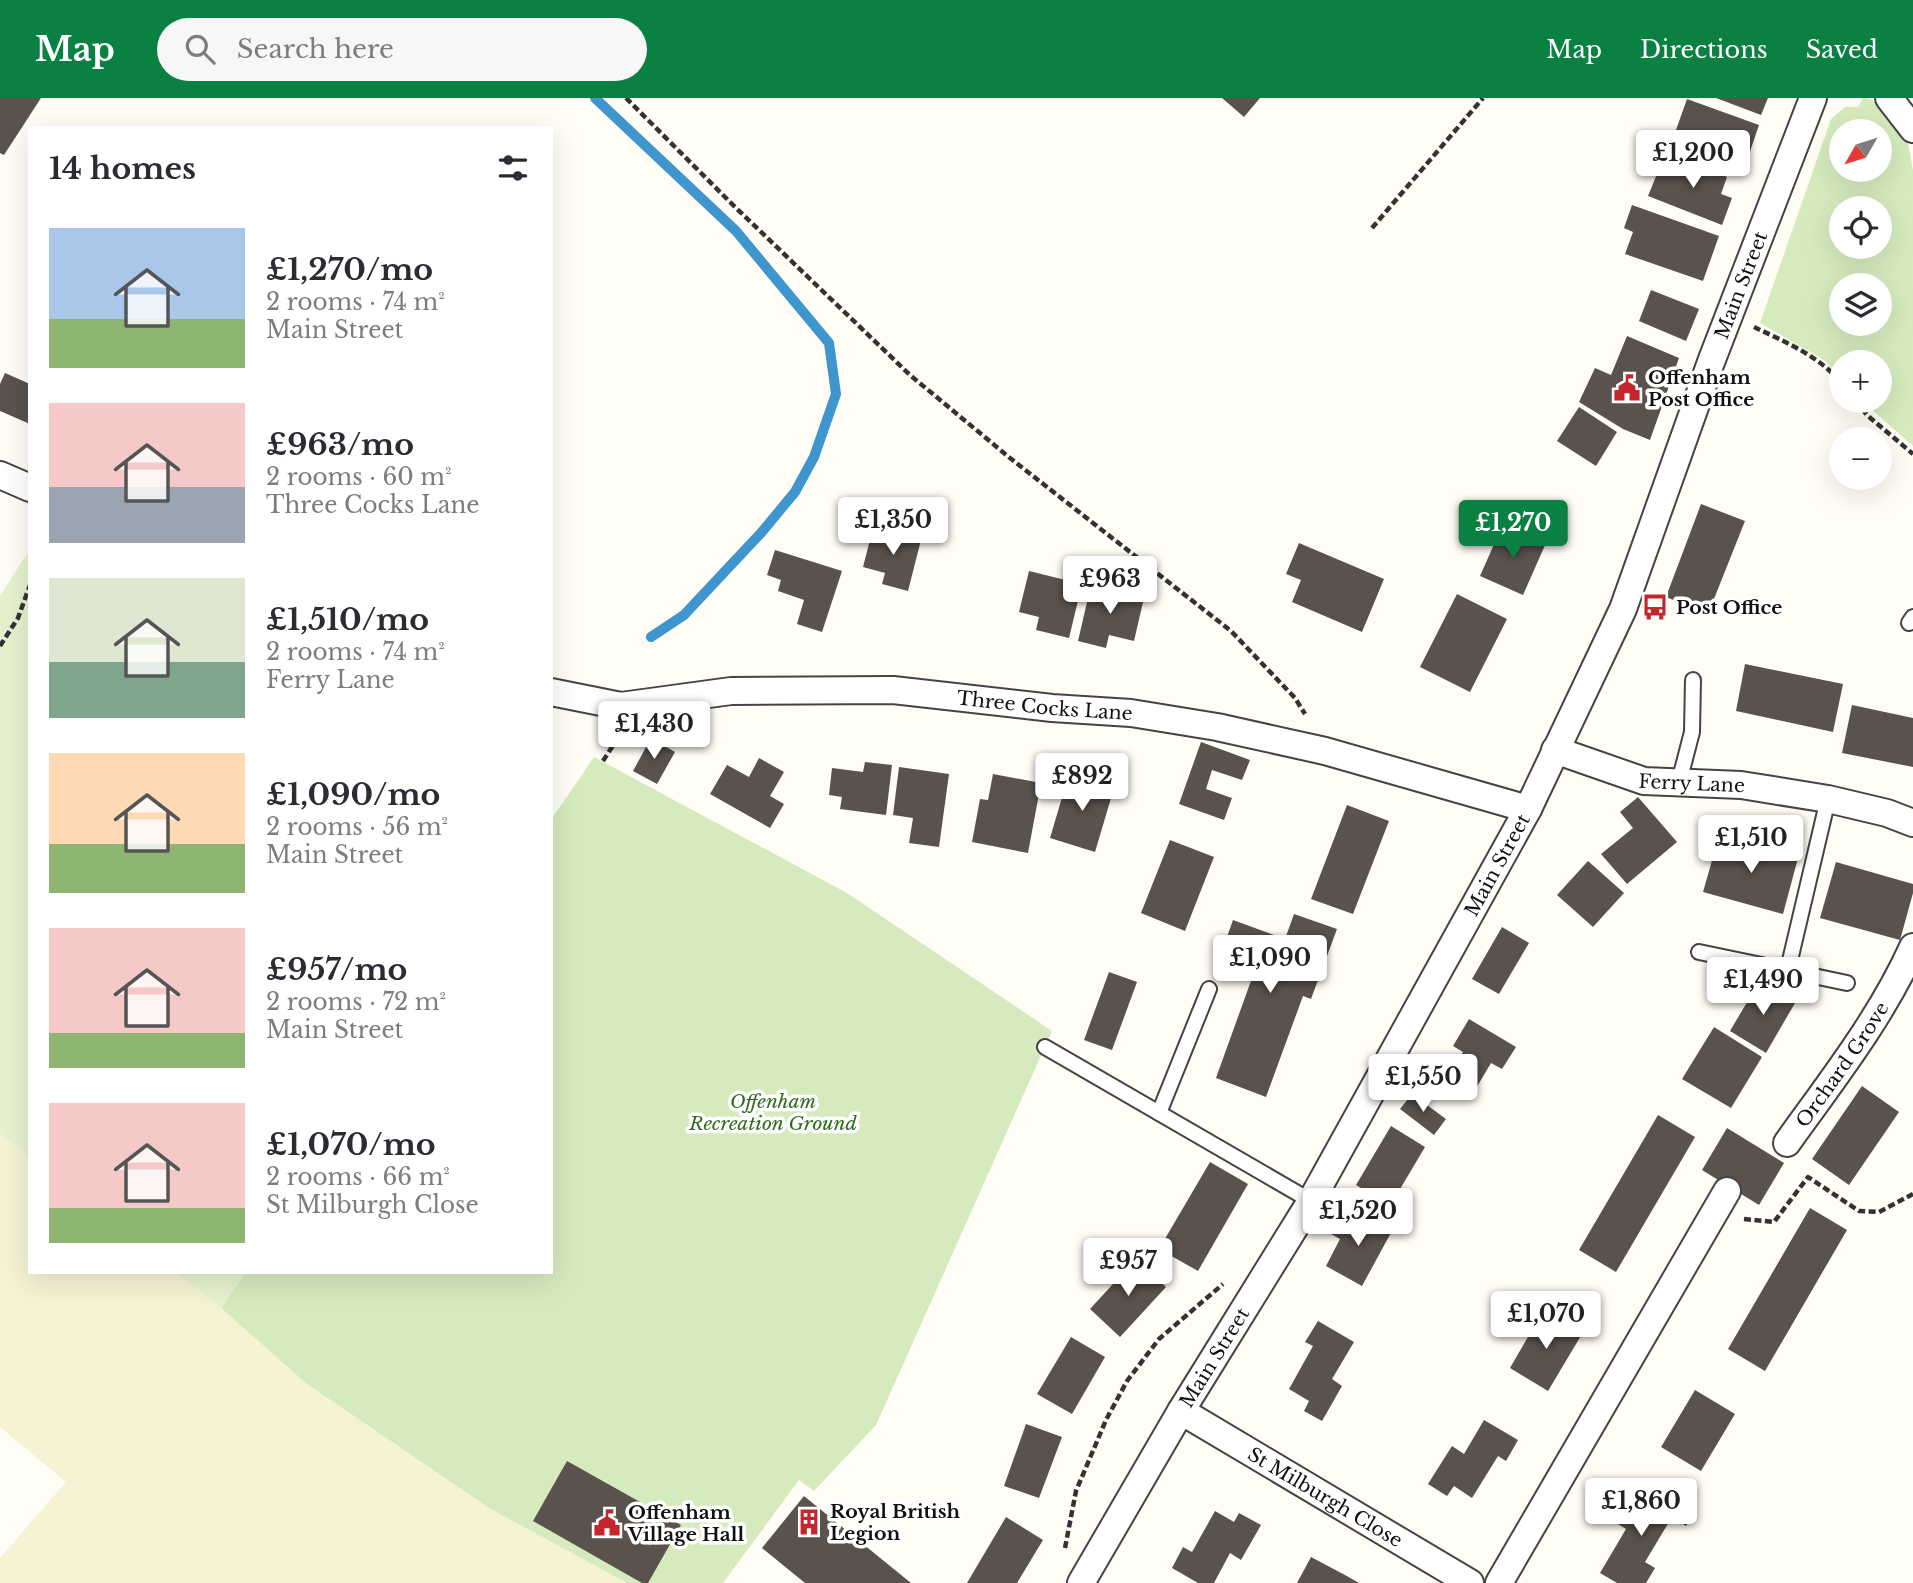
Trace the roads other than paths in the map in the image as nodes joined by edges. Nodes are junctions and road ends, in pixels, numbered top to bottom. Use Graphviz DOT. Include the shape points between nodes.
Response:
graph roads {
  1 [pos="1813,98"];
  2 [pos="1889,98"];
  3 [pos="1913,129"];
  4 [pos="0,475"];
  5 [pos="28,487"];
  6 [pos="1693,680"];
  7 [pos="553,692"];
  8 [pos="1555,750"];
  9 [pos="1679,782"];
  10 [pos="1828,799"];
  11 [pos="1528,809"];
  12 [pos="1913,823"];
  13 [pos="1913,947"];
  14 [pos="1699,952"];
  15 [pos="1788,969"];
  16 [pos="1847,983"];
  17 [pos="1209,989"];
  18 [pos="1045,1047"];
  19 [pos="1159,1113"];
  20 [pos="1787,1143"];
  21 [pos="1727,1191"];
  22 [pos="1311,1201"];
  23 [pos="1181,1411"];
  24 [pos="1081,1583"];
  25 [pos="1470,1583"];
  26 [pos="1499,1583"];
  1 -- 8 [label="street, Main Street" via="1623,609"];
  2 -- 3 [label="street"];
  4 -- 5 [label="street"];
  6 -- 9 [label="lane" via="1692,732"];
  7 -- 11 [label="street, Three Cocks Lane" via="621,706 731,691 893,690 1131,713 1325,751"];
  8 -- 9 [label="street, Ferry Lane" via="1644,781"];
  8 -- 11 [label="street, Main Street"];
  9 -- 10 [label="street, Ferry Lane" via="1741,785"];
  10 -- 12 [label="street, Ferry Lane"];
  10 -- 15 [label="lane"];
  11 -- 22 [label="street, Main Street"];
  13 -- 20 [label="street, Orchard Grove" via="1863,1037"];
  14 -- 15 [label="lane"];
  15 -- 16 [label="lane"];
  17 -- 19 [label="lane"];
  18 -- 19 [label="lane"];
  19 -- 22 [label="lane"];
  21 -- 26 [label="street"];
  22 -- 23 [label="street, Main Street"];
  23 -- 24 [label="street, Main Street"];
  23 -- 25 [label="street, St Milburgh Close"];
}
